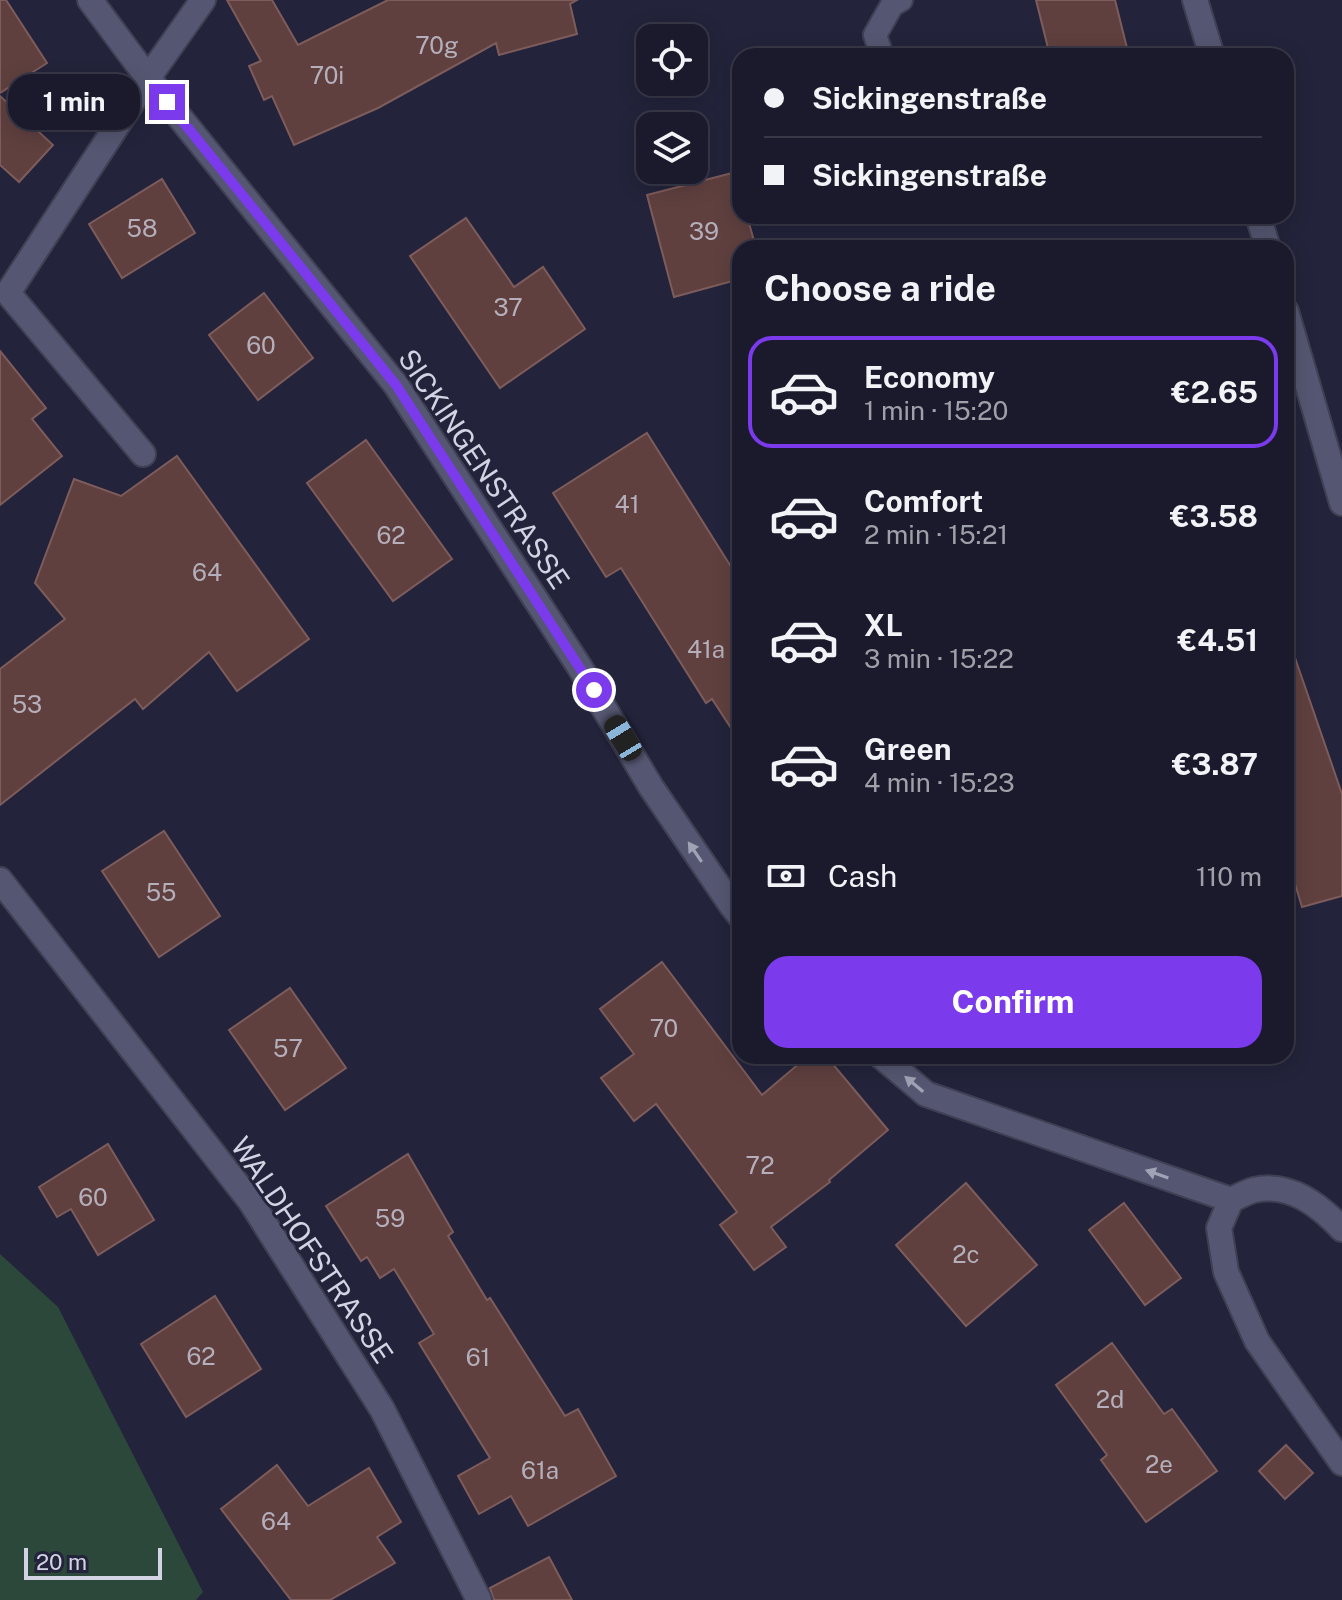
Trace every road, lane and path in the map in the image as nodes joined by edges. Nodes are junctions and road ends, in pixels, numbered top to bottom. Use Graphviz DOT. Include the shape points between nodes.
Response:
graph roads {
  1 [pos="90,0"];
  2 [pos="203,0"];
  3 [pos="901,0"];
  4 [pos="1195,0"];
  5 [pos="879,48"];
  6 [pos="1210,48"];
  7 [pos="148,78"];
  8 [pos="1294,338"];
  9 [pos="143,454"];
  10 [pos="1342,503"];
  11 [pos="0,880"];
  12 [pos="732,906"];
  13 [pos="890,1064"];
  14 [pos="1231,1200"];
  15 [pos="1342,1229"];
  16 [pos="1342,1463"];
  17 [pos="479,1600"];
  1 -- 7 [label="street, SICKINGENSTRASSE"];
  2 -- 7 [label="street"];
  3 -- 5 [label="lane" via="892,5 875,35"];
  4 -- 6 [label="street"];
  7 -- 9 [label="street" via="8,293"];
  12 -- 7 [label="street, SICKINGENSTRASSE, one-way" via="396,385"];
  8 -- 10 [label="street"];
  11 -- 17 [label="street, WALDHOFSTRASSE" via="251,1202 382,1409"];
  14 -- 13 [label="street, one-way" via="926,1094"];
  14 -- 15 [label="street" via="1254,1190 1287,1189 1323,1209"];
  14 -- 16 [label="street" via="1219,1228 1226,1272 1257,1341"];
}
